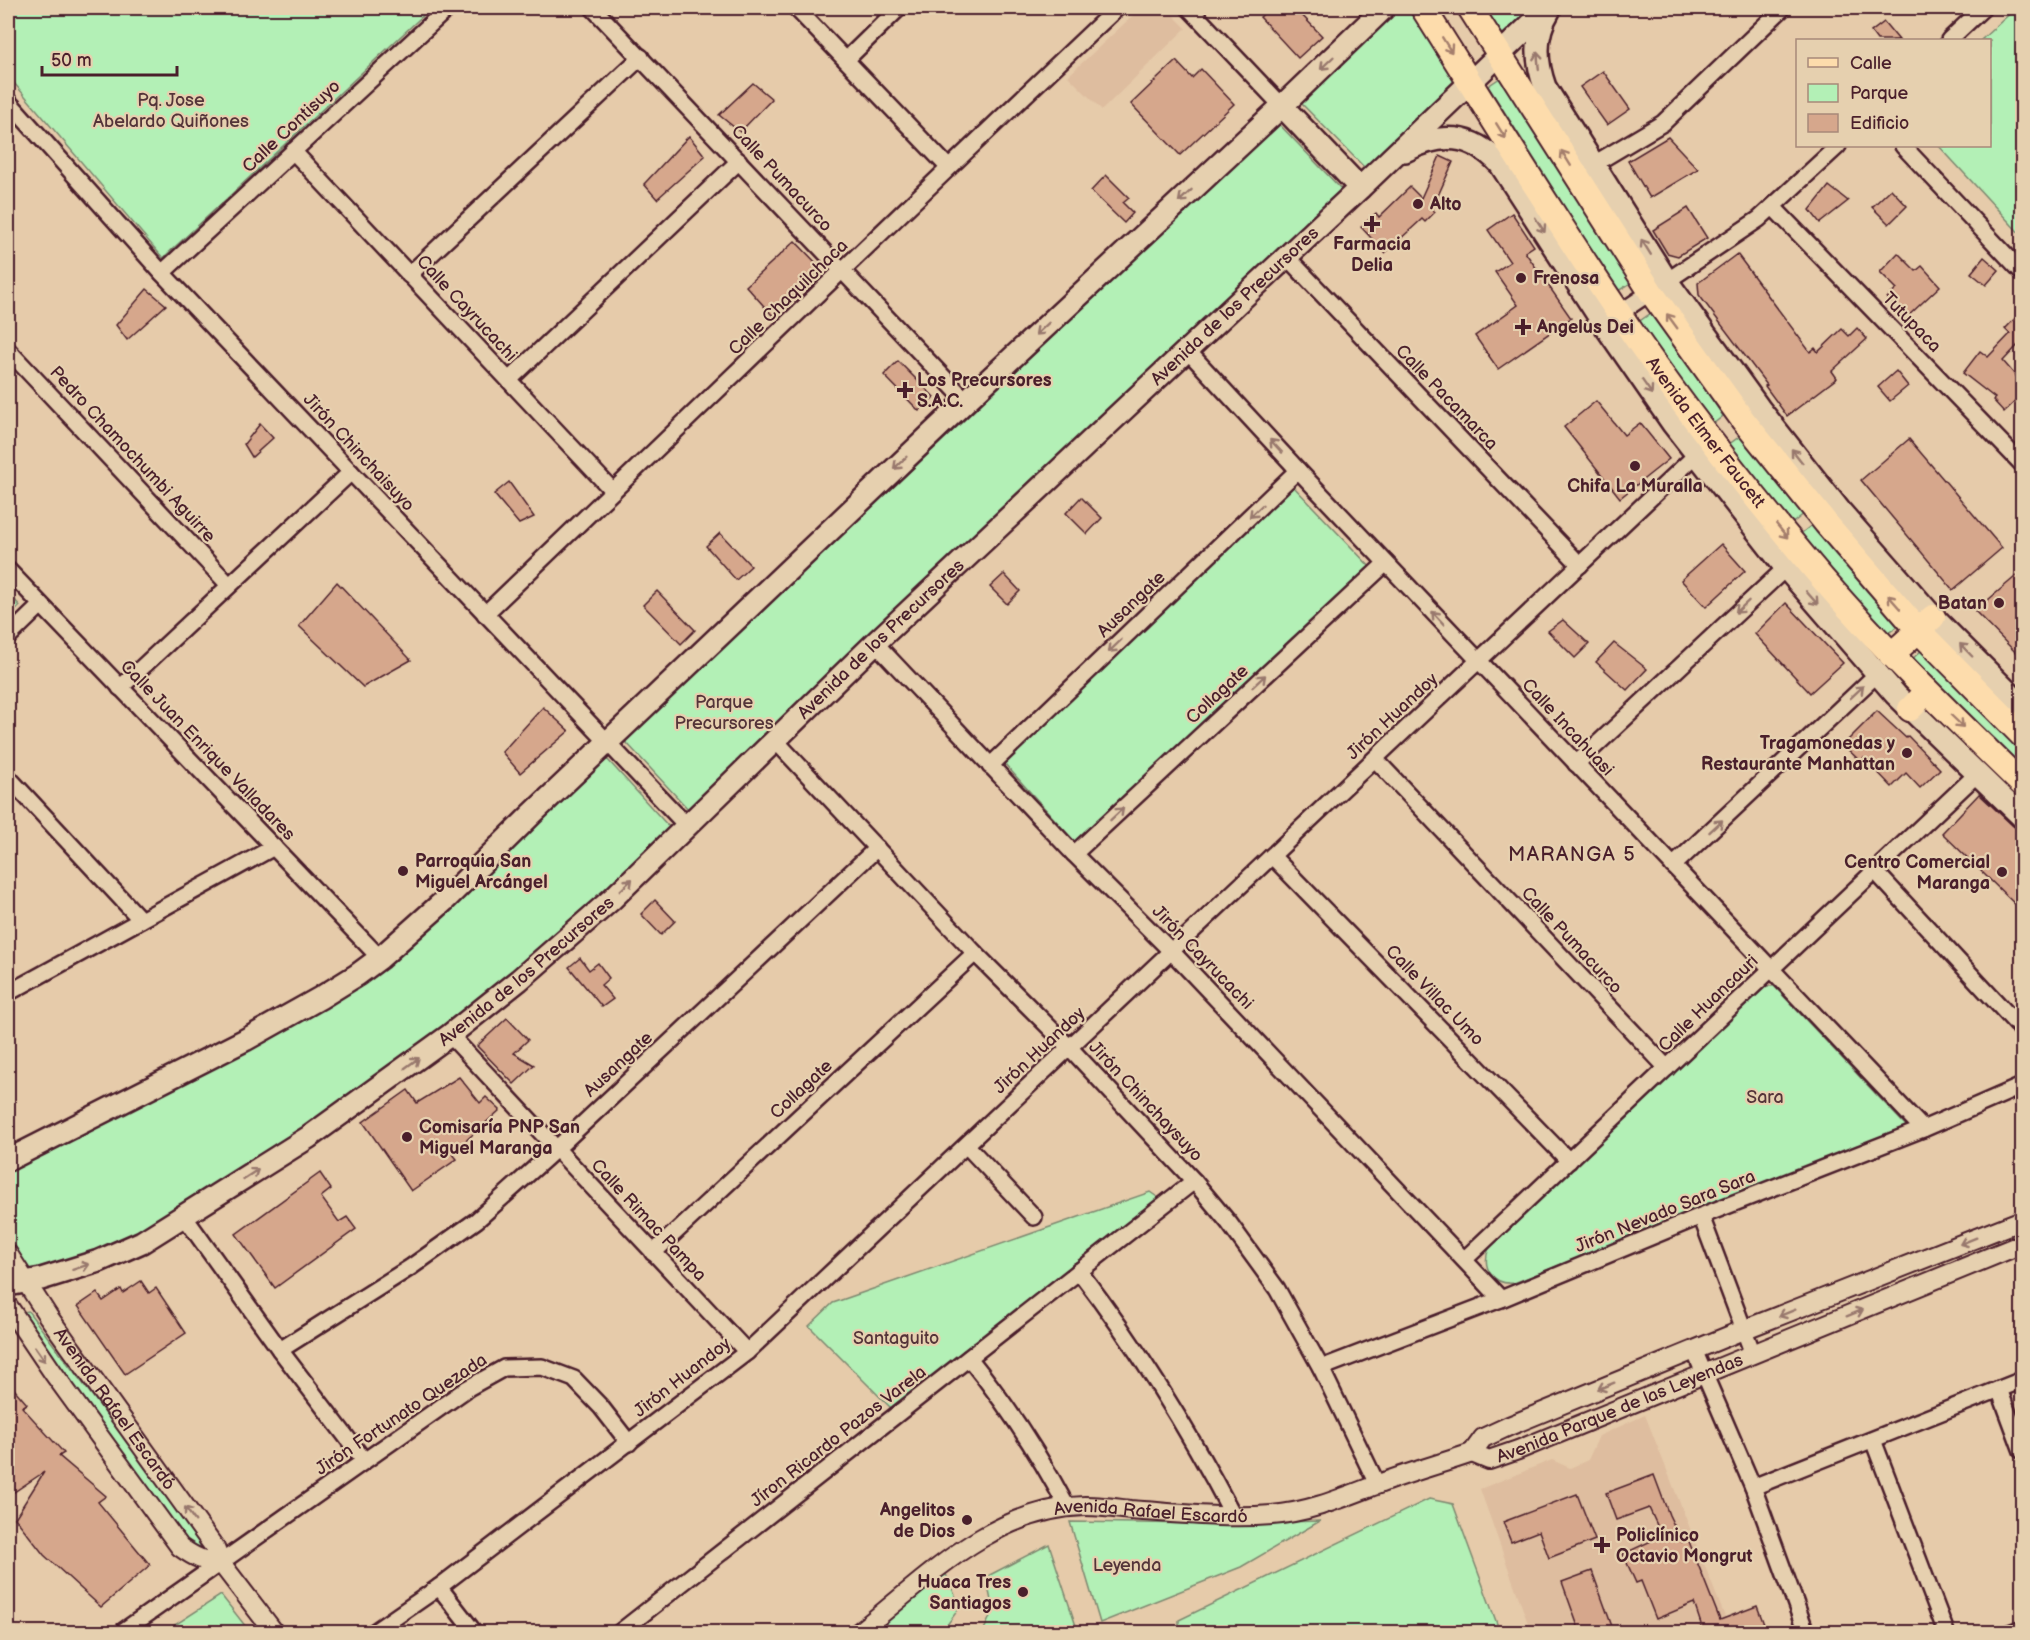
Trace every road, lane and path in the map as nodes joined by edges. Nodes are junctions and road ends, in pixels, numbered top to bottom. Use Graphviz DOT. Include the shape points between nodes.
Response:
graph roads {
  1 [pos="448,8"];
  2 [pos="593,8"];
  3 [pos="796,8"];
  4 [pos="899,8"];
  5 [pos="1117,8"];
  6 [pos="1190,8"];
  7 [pos="1362,8"];
  8 [pos="1384,8"];
  9 [pos="1423,8"];
  10 [pos="1470,8"];
  11 [pos="1549,8"];
  12 [pos="1783,8"];
  13 [pos="1983,8"];
  14 [pos="1950,39"];
  15 [pos="1349,41"];
  16 [pos="1500,54"];
  17 [pos="641,57"];
  18 [pos="846,60"];
  19 [pos="1470,82"];
  20 [pos="8,103"];
  21 [pos="1282,106"];
  22 [pos="1838,147"];
  23 [pos="1904,147"];
  24 [pos="293,151"];
  25 [pos="739,161"];
  26 [pos="1594,164"];
  27 [pos="1382,166"];
  28 [pos="948,167"];
  29 [pos="1360,188"];
  30 [pos="1530,193"];
  31 [pos="1773,207"];
  32 [pos="1286,256"];
  33 [pos="843,271"];
  34 [pos="2022,272"];
  35 [pos="162,273"];
  36 [pos="409,275"];
  37 [pos="1659,286"];
  38 [pos="1611,318"];
  39 [pos="1186,349"];
  40 [pos="8,350"];
  41 [pos="509,380"];
  42 [pos="966,401"];
  43 [pos="1743,420"];
  44 [pos="1704,449"];
  45 [pos="2022,464"];
  46 [pos="1298,470"];
  47 [pos="351,472"];
  48 [pos="613,491"];
  49 [pos="1833,517"];
  50 [pos="1793,561"];
  51 [pos="1386,563"];
  52 [pos="1580,564"];
  53 [pos="8,570"];
  54 [pos="229,585"];
  55 [pos="41,605"];
  56 [pos="485,614"];
  57 [pos="1926,624"];
  58 [pos="8,637"];
  59 [pos="875,643"];
  60 [pos="1478,661"];
  61 [pos="1884,665"];
  62 [pos="120,688"];
  63 [pos="1919,701"];
  64 [pos="2022,706"];
  65 [pos="2022,735"];
  66 [pos="774,739"];
  67 [pos="607,742"];
  68 [pos="1375,759"];
  69 [pos="1576,764"];
  70 [pos="990,766"];
  71 [pos="1977,774"];
  72 [pos="8,777"];
  73 [pos="2022,783"];
  74 [pos="2022,817"];
  75 [pos="687,826"];
  76 [pos="274,847"];
  77 [pos="877,848"];
  78 [pos="1074,854"];
  79 [pos="1272,856"];
  80 [pos="1673,866"];
  81 [pos="1875,871"];
  82 [pos="141,920"];
  83 [pos="1172,952"];
  84 [pos="975,953"];
  85 [pos="380,957"];
  86 [pos="1771,969"];
  87 [pos="8,993"];
  88 [pos="2022,1030"];
  89 [pos="450,1035"];
  90 [pos="1070,1048"];
  91 [pos="1667,1068"];
  92 [pos="2022,1086"];
  93 [pos="1923,1129"];
  94 [pos="967,1146"];
  95 [pos="555,1150"];
  96 [pos="8,1160"];
  97 [pos="1569,1161"];
  98 [pos="1194,1181"];
  99 [pos="184,1216"];
  100 [pos="1701,1216"];
  101 [pos="1034,1217"];
  102 [pos="2022,1220"];
  103 [pos="2022,1244"];
  104 [pos="653,1253"];
  105 [pos="8,1254"];
  106 [pos="1466,1259"];
  107 [pos="1079,1271"];
  108 [pos="16,1284"];
  109 [pos="1501,1299"];
  110 [pos="8,1306"];
  111 [pos="1743,1330"];
  112 [pos="280,1350"];
  113 [pos="1694,1350"];
  114 [pos="747,1352"];
  115 [pos="1753,1354"];
  116 [pos="969,1358"];
  117 [pos="1321,1368"];
  118 [pos="1706,1375"];
  119 [pos="2022,1380"];
  120 [pos="1999,1389"];
  121 [pos="1873,1440"];
  122 [pos="628,1443"];
  123 [pos="2022,1451"];
  124 [pos="1472,1453"];
  125 [pos="364,1460"];
  126 [pos="1377,1484"];
  127 [pos="1753,1487"];
  128 [pos="1067,1507"];
  129 [pos="1233,1515"];
  130 [pos="221,1563"];
  131 [pos="439,1587"];
  132 [pos="2022,1626"];
  133 [pos="122,1632"];
  134 [pos="274,1632"];
  135 [pos="374,1632"];
  136 [pos="474,1632"];
  137 [pos="620,1632"];
  138 [pos="859,1632"];
  139 [pos="1806,1632"];
  140 [pos="1946,1632"];
  141 [pos="2006,1632"];
  1 -- 24 [label="street, Calle Contisuyo"];
  2 -- 17 [label="street, Calle Pumacurco"];
  3 -- 18 [label="street"];
  4 -- 18 [label="street"];
  5 -- 28 [label="street, Calle Chaquilchaca"];
  6 -- 21 [label="street"];
  7 -- 15 [label="main road"];
  8 -- 15 [label="main road"];
  9 -- 19 [label="main road, Avenida Elmer Faucett, one-way"];
  10 -- 16 [label="main road, Avenida Elmer Faucett"];
  11 -- 16 [label="main road, Avenida de los Precursores"];
  26 -- 11 [label="main road, Avenida Elmer Faucett, one-way" via="1539,72 1538,42"];
  12 -- 26 [label="street" via="1663,123"];
  13 -- 14 [label="street"];
  15 -- 21 [label="main road, one-way"];
  16 -- 19 [label="main road, Avenida de los Precursores"];
  37 -- 16 [label="main road, Avenida Elmer Faucett, one-way"];
  17 -- 25 [label="street, Calle Pumacurco"];
  17 -- 36 [label="street"];
  18 -- 28 [label="street"];
  19 -- 27 [label="main road, Avenida de los Precursores"];
  19 -- 30 [label="main road, Avenida Elmer Faucett, one-way"];
  20 -- 35 [label="street, Jirón Chinchaisuyo"];
  21 -- 29 [label="main road"];
  21 -- 42 [label="main road, one-way"];
  22 -- 31 [label="street"];
  23 -- 34 [label="street"];
  24 -- 35 [label="street, Calle Contisuyo"];
  24 -- 36 [label="street, Calle Cayrucachi"];
  25 -- 33 [label="street, Calle Pumacurco"];
  25 -- 41 [label="street"];
  37 -- 26 [label="main road, Avenida Elmer Faucett, one-way"];
  27 -- 29 [label="main road, Avenida de los Precursores"];
  27 -- 30 [label="main road, Avenida Elmer Faucett" via="1419,144 1460,139 1493,157"];
  28 -- 33 [label="street, Calle Chaquilchaca"];
  29 -- 32 [label="main road, Avenida de los Precursores"];
  30 -- 38 [label="main road, Avenida Elmer Faucett, one-way"];
  31 -- 37 [label="street"];
  31 -- 45 [label="street, Tutupaca"];
  32 -- 39 [label="main road, Avenida de los Precursores"];
  32 -- 52 [label="street, Calle Pacamarca"];
  33 -- 42 [label="street, Calle Pumacurco"];
  33 -- 48 [label="street, Calle Chaquilchaca"];
  35 -- 47 [label="street, Jirón Chinchaisuyo"];
  36 -- 41 [label="street, Calle Cayrucachi"];
  37 -- 38 [label="street"];
  43 -- 37 [label="main road, Avenida Elmer Faucett, one-way"];
  49 -- 37 [label="main road, Avenida Elmer Faucett, one-way" via="1759,408"];
  38 -- 44 [label="main road, Avenida Elmer Faucett, one-way"];
  46 -- 39 [label="street, Calle Incahuasi, one-way"];
  39 -- 59 [label="main road, Avenida de los Precursores"];
  40 -- 54 [label="street, Pedro Chamochumbi Aguirre"];
  41 -- 48 [label="street, Calle Cayrucachi"];
  42 -- 67 [label="main road, one-way"];
  43 -- 44 [label="main road"];
  43 -- 49 [label="main road, Avenida Elmer Faucett"];
  44 -- 50 [label="main road, Avenida Elmer Faucett, one-way"];
  44 -- 52 [label="street, Jirón Huandoy"];
  46 -- 51 [label="street, Calle Incahuasi"];
  46 -- 70 [label="street, Ausangate, one-way"];
  47 -- 54 [label="street"];
  47 -- 56 [label="street, Jirón Chinchaisuyo"];
  48 -- 56 [label="street, Calle Chaquilchaca"];
  57 -- 49 [label="main road, Avenida Elmer Faucett, one-way"];
  50 -- 61 [label="main road, Avenida Elmer Faucett, one-way"];
  50 -- 69 [label="street, one-way"];
  60 -- 51 [label="street, Calle Incahuasi, one-way"];
  78 -- 51 [label="street, Collagate, one-way"];
  52 -- 60 [label="street, Jirón Huandoy"];
  53 -- 55 [label="street, Calle Juan Enrique Valladares"];
  54 -- 62 [label="street"];
  55 -- 58 [label="street"];
  55 -- 62 [label="street, Calle Juan Enrique Valladares"];
  56 -- 67 [label="street, Jirón Chinchaisuyo"];
  57 -- 61 [label="main road"];
  64 -- 57 [label="main road, Avenida Elmer Faucett, one-way"];
  57 -- 65 [label="main road, Avenida Elmer Faucett"];
  59 -- 66 [label="main road, Avenida de los Precursores"];
  59 -- 70 [label="street, Jirón Cayrucachi"];
  60 -- 68 [label="street, Jirón Huandoy"];
  60 -- 69 [label="street, Calle Incahuasi"];
  61 -- 63 [label="main road, Avenida Elmer Faucett"];
  80 -- 61 [label="street, one-way"];
  62 -- 76 [label="street, Calle Juan Enrique Valladares"];
  63 -- 71 [label="main road, Avenida Elmer Faucett"];
  63 -- 73 [label="main road, Avenida Elmer Faucett, one-way"];
  66 -- 75 [label="main road, Avenida de los Precursores"];
  66 -- 77 [label="street, Jirón Chinchaysuyo"];
  67 -- 75 [label="street, Jirón Chinchaisuyo"];
  67 -- 85 [label="main road" via="444,901"];
  68 -- 79 [label="street, Jirón Huandoy"];
  68 -- 91 [label="street, Calle Pumacurco"];
  69 -- 80 [label="street, Calle Incahuasi"];
  70 -- 78 [label="street, Jirón Cayrucachi"];
  71 -- 74 [label="main road, Avenida Elmer Faucett"];
  71 -- 81 [label="street, Calle Huancauri"];
  72 -- 82 [label="street"];
  89 -- 75 [label="main road, Avenida de los Precursores, one-way" via="566,940"];
  76 -- 82 [label="street"];
  76 -- 85 [label="street, Calle Juan Enrique Valladares"];
  77 -- 84 [label="street, Jirón Chinchaysuyo"];
  77 -- 95 [label="street, Ausangate"];
  78 -- 83 [label="street, Jirón Cayrucachi"];
  79 -- 83 [label="street, Jirón Huandoy"];
  79 -- 97 [label="street, Calle Villac Umo"];
  80 -- 86 [label="street, Calle Incahuasi"];
  81 -- 86 [label="street, Calle Huancauri"];
  81 -- 88 [label="street"];
  82 -- 87 [label="street"];
  83 -- 90 [label="street, Jirón Huandoy"];
  83 -- 106 [label="street, Jirón Cayrucachi"];
  84 -- 90 [label="street, Jirón Chinchaysuyo"];
  84 -- 104 [label="street, Collagate"];
  85 -- 96 [label="main road" via="320,998 254,1035"];
  86 -- 91 [label="street, Calle Huancauri"];
  86 -- 93 [label="street, Calle Incahuasi"];
  89 -- 95 [label="street, Calle Rimac Pampa"];
  99 -- 89 [label="main road, Avenida de los Precursores, one-way" via="309,1137"];
  90 -- 94 [label="street, Jirón Huandoy"];
  90 -- 98 [label="street, Jirón Chinchaysuyo"];
  91 -- 97 [label="street, Calle Huancauri"];
  92 -- 93 [label="street, Jirón Nevado Sara Sara"];
  93 -- 100 [label="street, Jirón Nevado Sara Sara"];
  94 -- 101 [label="street"];
  94 -- 114 [label="street, Jirón Huandoy"];
  95 -- 104 [label="street, Calle Rimac Pampa"];
  95 -- 112 [label="street, Ausangate" via="477,1220"];
  97 -- 106 [label="street, Calle Huancauri"];
  98 -- 107 [label="street, Jíron Ricardo Pazos Varela"];
  98 -- 117 [label="street, Jirón Chinchaysuyo" via="1277,1289"];
  108 -- 99 [label="main road, Avenida de los Precursores, one-way" via="99,1261 142,1242"];
  99 -- 112 [label="street"];
  100 -- 109 [label="street, Jirón Nevado Sara Sara"];
  100 -- 111 [label="street"];
  102 -- 111 [label="street, Avenida Parque de las Leyendas, one-way"];
  115 -- 103 [label="street, Avenida Parque de las Leyendas, one-way"];
  104 -- 114 [label="street, Calle Rimac Pampa"];
  105 -- 108 [label="street, Avenida Rafael Escardó"];
  106 -- 109 [label="street, Jirón Cayrucachi"];
  107 -- 116 [label="street, Jíron Ricardo Pazos Varela"];
  107 -- 129 [label="street" via="1178,1414"];
  130 -- 108 [label="street, Avenida Rafael Escardó, one-way" via="215,1548"];
  109 -- 117 [label="street, Jirón Nevado Sara Sara"];
  110 -- 130 [label="street, Avenida Rafael Escardó, one-way" via="180,1546 204,1562"];
  111 -- 113 [label="street, Avenida Parque de las Leyendas"];
  111 -- 115 [label="street"];
  112 -- 125 [label="street"];
  113 -- 118 [label="street"];
  113 -- 124 [label="street, Avenida Parque de las Leyendas, one-way" via="1483,1438"];
  114 -- 122 [label="street, Jirón Huandoy"];
  115 -- 118 [label="street, Avenida Parque de las Leyendas"];
  116 -- 128 [label="street" via="1023,1430"];
  116 -- 137 [label="street, Jíron Ricardo Pazos Varela"];
  117 -- 126 [label="street, Jirón Chinchaysuyo"];
  118 -- 124 [label="street, Avenida Parque de las Leyendas" via="1489,1460"];
  118 -- 127 [label="street"];
  119 -- 120 [label="street"];
  120 -- 121 [label="street"];
  120 -- 123 [label="street"];
  121 -- 127 [label="street"];
  121 -- 140 [label="street"];
  122 -- 125 [label="street, Jirón Fortunato Quezada" via="574,1379 542,1367 504,1368 468,1388"];
  122 -- 131 [label="street, Jirón Huandoy"];
  124 -- 126 [label="street, Avenida Rafael Escardó"];
  125 -- 130 [label="street, Jirón Fortunato Quezada"];
  126 -- 129 [label="street, Avenida Rafael Escardó" via="1303,1510"];
  127 -- 139 [label="street"];
  128 -- 129 [label="street, Avenida Rafael Escardó"];
  128 -- 138 [label="street, Avenida Rafael Escardó" via="1024,1518 980,1538"];
  130 -- 133 [label="street, Jirón Fortunato Quezada"];
  130 -- 134 [label="street, Avenida Rafael Escardó"];
  131 -- 135 [label="street, Jirón Huandoy"];
  131 -- 136 [label="street"];
  132 -- 141 [label="street"];
}
